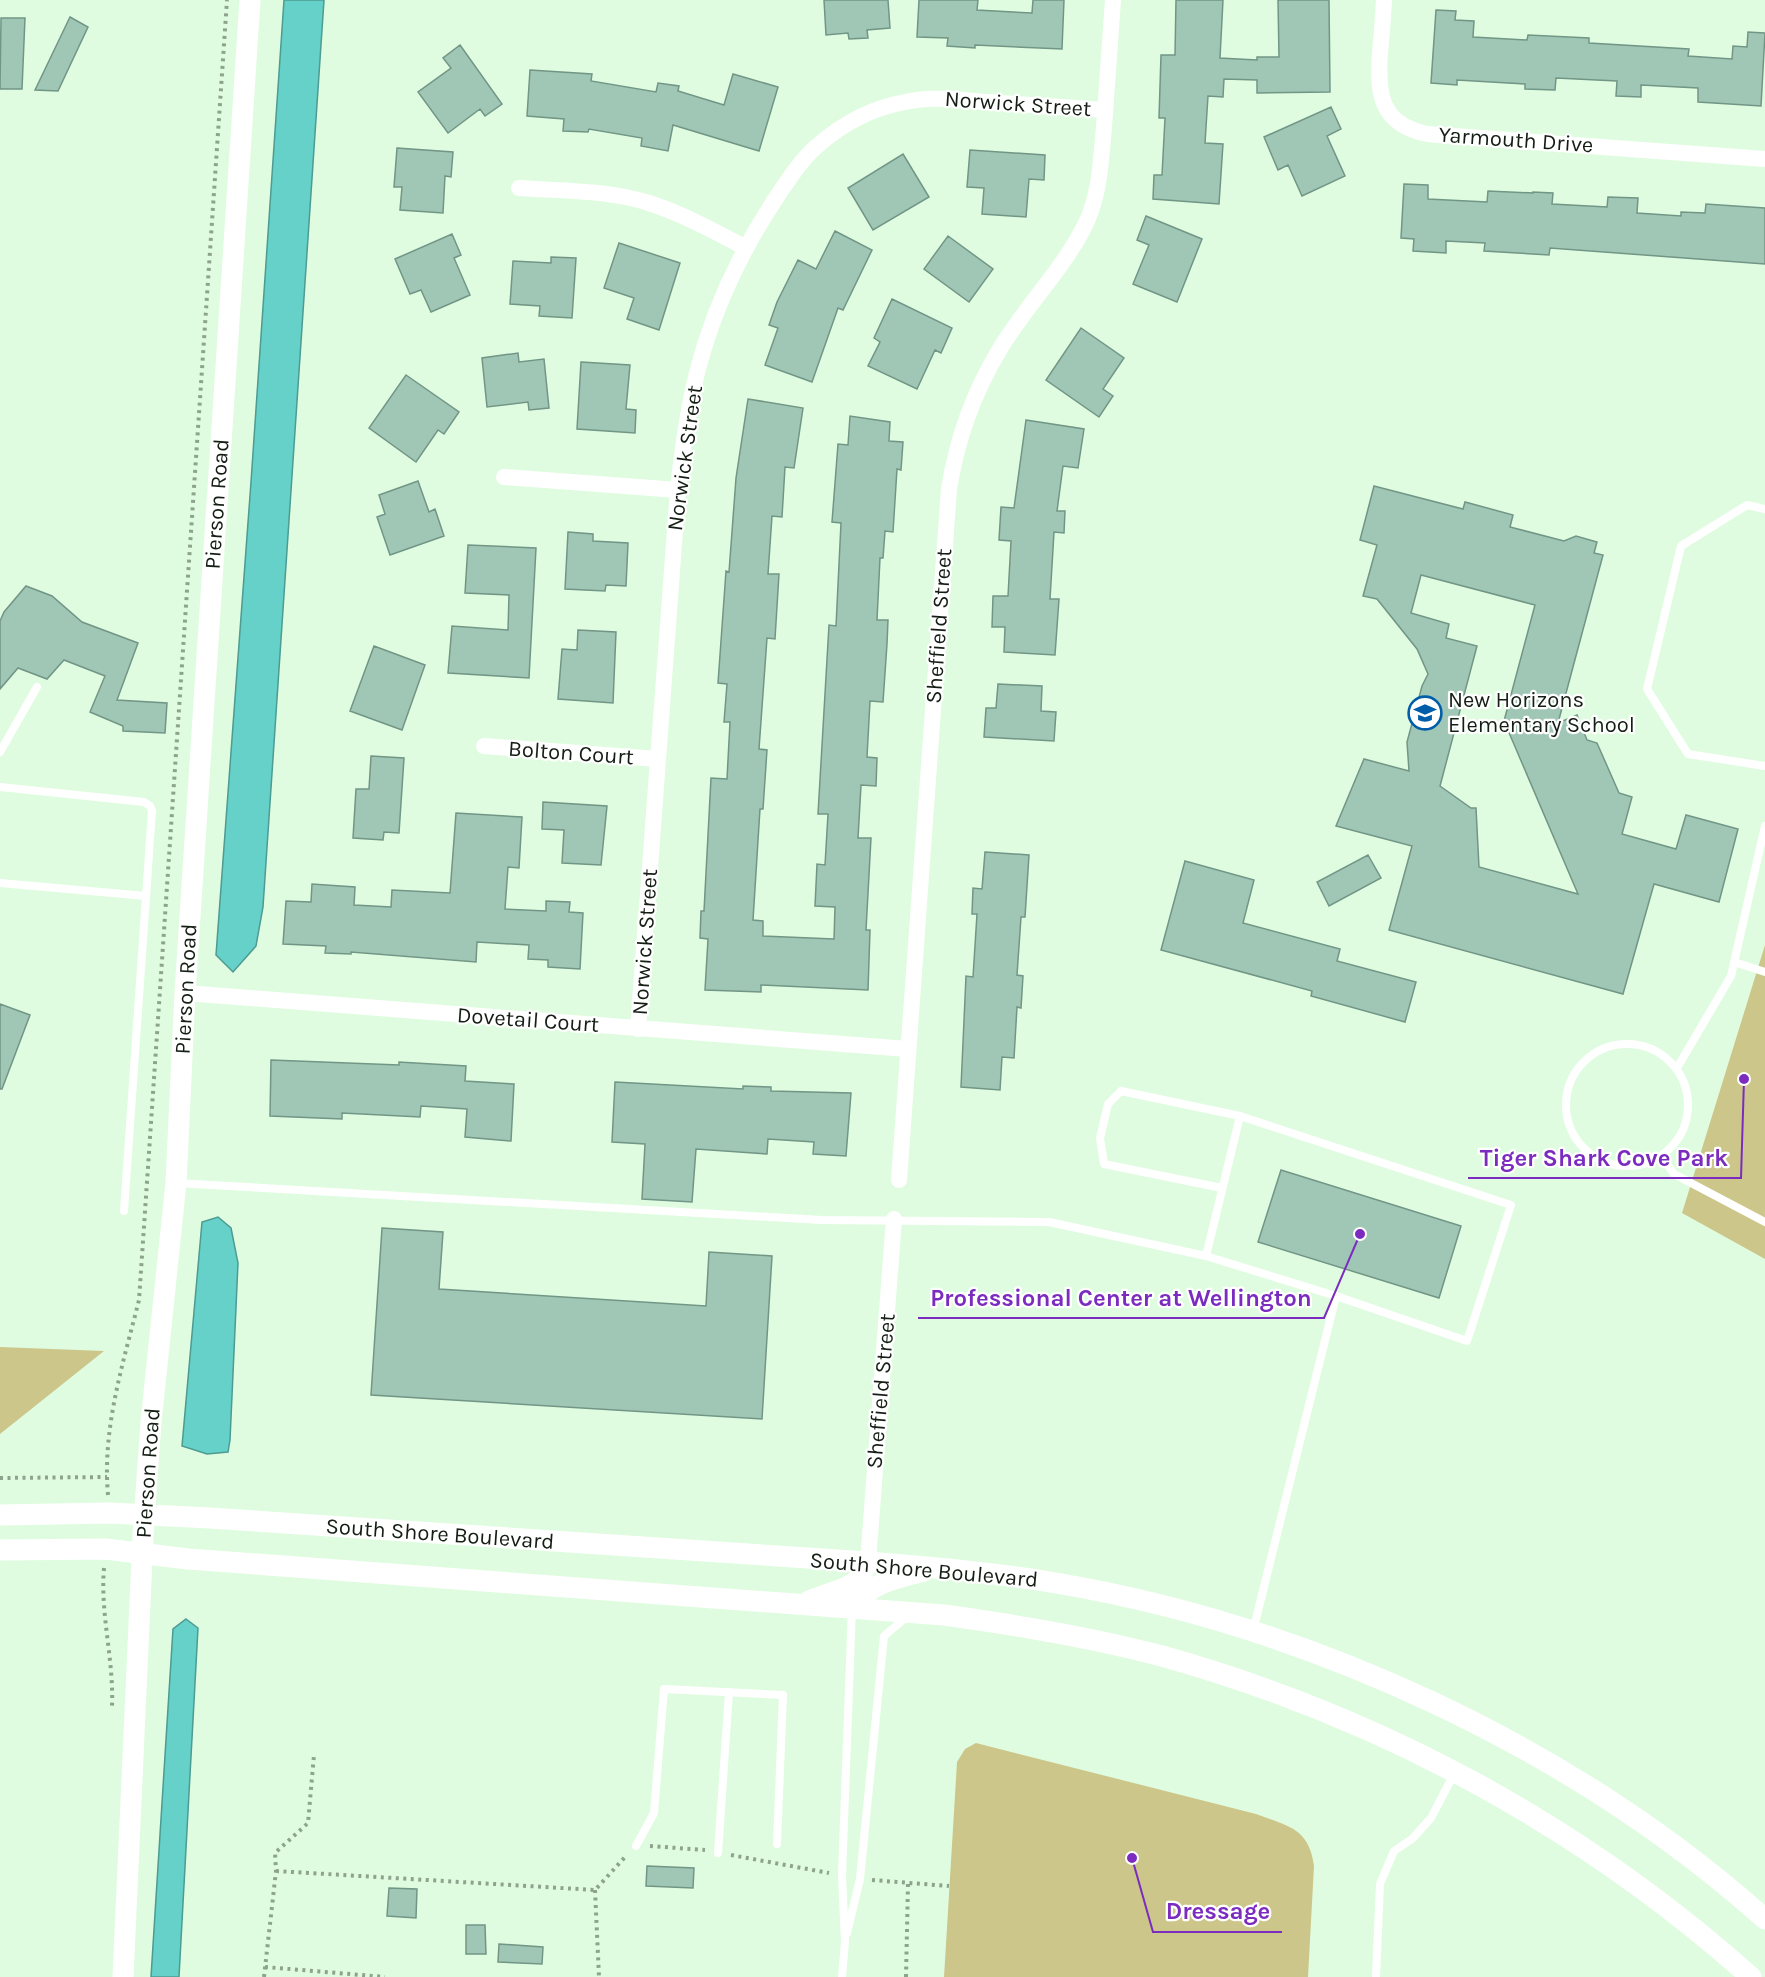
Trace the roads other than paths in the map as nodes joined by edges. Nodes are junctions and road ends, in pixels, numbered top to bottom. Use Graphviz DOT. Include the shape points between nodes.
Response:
graph roads {
  1 [pos="250,0"];
  2 [pos="1113,0"];
  3 [pos="1384,0"];
  4 [pos="1105,110"];
  5 [pos="1765,159"];
  6 [pos="519,188"];
  7 [pos="746,248"];
  8 [pos="504,477"];
  9 [pos="678,490"];
  10 [pos="1765,509"];
  11 [pos="38,687"];
  12 [pos="484,746"];
  13 [pos="0,752"];
  14 [pos="658,759"];
  15 [pos="1765,766"];
  16 [pos="0,787"];
  17 [pos="1765,826"];
  18 [pos="0,883"];
  19 [pos="146,896"];
  20 [pos="1734,962"];
  21 [pos="1765,972"];
  22 [pos="185,993"];
  23 [pos="638,1029"];
  24 [pos="908,1048"];
  25 [pos="1677,1068"];
  26 [pos="1240,1116"];
  27 [pos="1661,1156"];
  28 [pos="899,1180"];
  29 [pos="176,1182"];
  30 [pos="1222,1188"];
  31 [pos="124,1211"];
  32 [pos="894,1219"];
  33 [pos="1765,1222"];
  34 [pos="1206,1256"];
  35 [pos="1336,1296"];
  36 [pos="0,1515"];
  37 [pos="145,1515"];
  38 [pos="0,1550"];
  39 [pos="143,1553"];
  40 [pos="868,1562"];
  41 [pos="934,1567"];
  42 [pos="800,1604"];
  43 [pos="852,1608"];
  44 [pos="912,1612"];
  45 [pos="1252,1632"];
  46 [pos="729,1692"];
  47 [pos="1455,1772"];
  48 [pos="777,1844"];
  49 [pos="636,1846"];
  50 [pos="718,1853"];
  51 [pos="1765,1919"];
  52 [pos="844,1942"];
  53 [pos="123,1977"];
  54 [pos="842,1977"];
  55 [pos="1376,1977"];
  56 [pos="1751,1977"];
  1 -- 22 [label="street, Pierson Road"];
  2 -- 4 [label="street, Sheffield Street"];
  3 -- 5 [label="street, Yarmouth Drive" via="1378,81 1381,97 1399,123 1413,131"];
  4 -- 7 [label="street, Norwick Street" via="936,99 906,101 878,109 851,121 815,147 764,215"];
  4 -- 24 [label="street, Sheffield Street" via="1100,176 1088,219 978,388 954,459"];
  6 -- 7 [label="street" via="610,195 646,202 681,214"];
  7 -- 9 [label="street, Norwick Street" via="697,372 684,432"];
  8 -- 9 [label="street"];
  9 -- 14 [label="street, Norwick Street"];
  10 -- 15 [label="lane" via="1747,505 1681,546 1647,689 1689,754"];
  11 -- 13 [label="lane"];
  12 -- 14 [label="street, Bolton Court"];
  14 -- 23 [label="street, Norwick Street"];
  16 -- 19 [label="lane" via="144,802 150,806"];
  17 -- 20 [label="lane"];
  18 -- 19 [label="lane"];
  19 -- 31 [label="lane"];
  20 -- 21 [label="lane"];
  20 -- 25 [label="lane" via="1731,976"];
  22 -- 23 [label="street, Dovetail Court"];
  22 -- 29 [label="street, Pierson Road"];
  23 -- 24 [label="street, Dovetail Court"];
  24 -- 28 [label="street, Sheffield Street"];
  25 -- 27 [label="lane" via="1686,1086 1689,1106 1676,1143"];
  25 -- 27 [label="lane" via="1662,1053 1622,1043 1601,1049 1584,1061 1572,1078 1566,1098 1567,1118 1574,1137 1587,1152 1624,1167 1643,1165"];
  26 -- 30 [label="lane"];
  26 -- 30 [label="lane" via="1121,1091 1108,1104 1100,1138 1104,1164"];
  26 -- 35 [label="lane" via="1511,1205 1467,1341"];
  27 -- 33 [label="lane" via="1674,1174"];
  29 -- 32 [label="lane" via="821,1220"];
  29 -- 37 [label="street, Pierson Road"];
  30 -- 34 [label="lane"];
  32 -- 34 [label="lane" via="1049,1221"];
  32 -- 40 [label="street, Sheffield Street"];
  34 -- 35 [label="lane"];
  35 -- 45 [label="lane"];
  36 -- 37 [label="street, South Shore Boulevard"];
  37 -- 39 [label="street, Pierson Road"];
  37 -- 40 [label="street, South Shore Boulevard"];
  38 -- 39 [label="street, South Shore Boulevard" via="106,1549"];
  39 -- 42 [label="street, South Shore Boulevard"];
  39 -- 53 [label="street, Pierson Road"];
  40 -- 41 [label="street, South Shore Boulevard"];
  40 -- 42 [label="street" via="857,1581"];
  41 -- 43 [label="street" via="880,1584 863,1593"];
  41 -- 45 [label="street, South Shore Boulevard" via="1114,1594"];
  42 -- 43 [label="street, South Shore Boulevard"];
  43 -- 44 [label="street, South Shore Boulevard"];
  43 -- 52 [label="lane" via="842,1875"];
  44 -- 47 [label="street, South Shore Boulevard" via="1028,1627 1162,1656 1302,1702"];
  44 -- 52 [label="lane" via="884,1636 860,1879"];
  45 -- 51 [label="street, South Shore Boulevard" via="1390,1683 1544,1761 1686,1856"];
  46 -- 48 [label="lane" via="783,1695"];
  46 -- 49 [label="lane" via="664,1689 654,1812"];
  46 -- 50 [label="lane"];
  47 -- 55 [label="lane" via="1431,1818 1412,1839 1394,1851 1380,1884"];
  47 -- 56 [label="street, South Shore Boulevard" via="1583,1847 1653,1896"];
  52 -- 54 [label="lane"];
}
